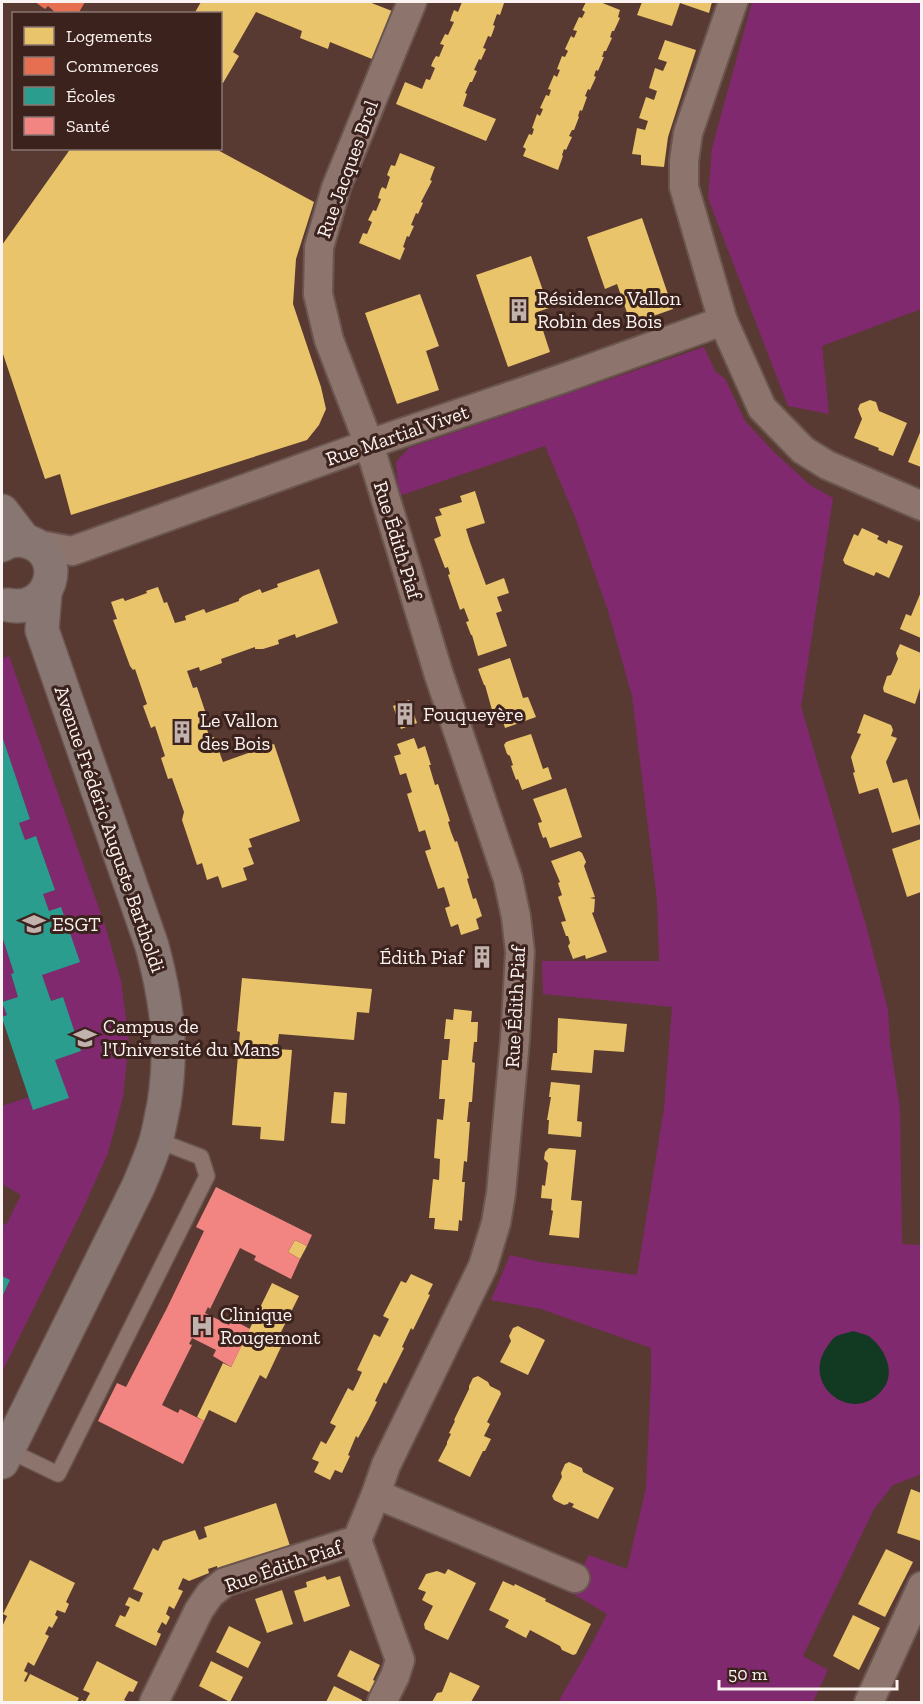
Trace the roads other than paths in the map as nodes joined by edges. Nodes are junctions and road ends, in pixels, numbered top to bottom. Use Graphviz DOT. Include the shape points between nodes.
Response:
graph roads {
  1 [pos="412,2"];
  2 [pos="733,2"];
  3 [pos="723,321"];
  4 [pos="369,444"];
  5 [pos="921,506"];
  6 [pos="2,511"];
  7 [pos="20,543"];
  8 [pos="72,551"];
  9 [pos="48,587"];
  10 [pos="5,604"];
  11 [pos="42,630"];
  12 [pos="156,1142"];
  13 [pos="5,1456"];
  14 [pos="376,1494"];
  15 [pos="357,1540"];
  16 [pos="575,1578"];
  17 [pos="921,1586"];
  18 [pos="154,1702"];
  19 [pos="382,1702"];
  20 [pos="869,1702"];
  1 -- 4 [label="street, Rue Jacques Brel" via="336,188 319,247 318,294"];
  2 -- 3 [label="street" via="688,133 684,160 684,188"];
  3 -- 4 [label="street, Rue Martial Vivet"];
  3 -- 5 [label="street" via="762,408 802,450"];
  4 -- 8 [label="street, Rue Martial Vivet"];
  4 -- 14 [label="street, Rue Édith Piaf" via="439,675 508,879 520,952 496,1222 483,1266 386,1465"];
  6 -- 7 [label="street, Avenue Frédéric Auguste Bartholdi"];
  7 -- 8 [label="street"];
  7 -- 9 [label="street, Avenue Frédéric Auguste Bartholdi" via="42,550 51,567"];
  8 -- 9 [label="street"];
  9 -- 10 [label="street" via="33,603 16,607"];
  9 -- 11 [label="street, Avenue Frédéric Auguste Bartholdi"];
  10 -- 11 [label="street"];
  11 -- 12 [label="street, Avenue Frédéric Auguste Bartholdi" via="161,981 169,1052"];
  12 -- 13 [label="street, Avenue Frédéric Auguste Bartholdi" via="138,1187"];
  12 -- 13 [label="lane" via="201,1157 207,1176 58,1474"];
  14 -- 15 [label="street, Rue Édith Piaf"];
  14 -- 16 [label="street"];
  15 -- 18 [label="street, Rue Édith Piaf" via="225,1582 199,1610"];
  15 -- 19 [label="street" via="400,1660"];
  17 -- 20 [label="street"];
}
